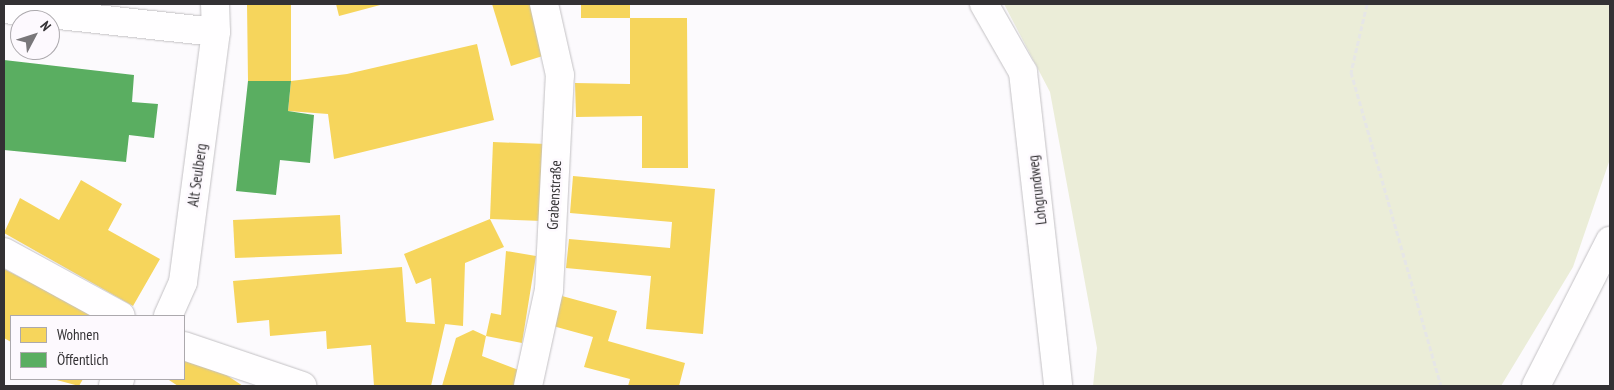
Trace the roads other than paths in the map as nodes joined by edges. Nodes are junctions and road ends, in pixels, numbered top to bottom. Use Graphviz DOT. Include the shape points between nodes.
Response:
graph roads {
  1 [pos="215,4"];
  2 [pos="544,4"];
  3 [pos="984,4"];
  4 [pos="4,9"];
  5 [pos="216,32"];
  6 [pos="1610,241"];
  7 [pos="4,252"];
  8 [pos="119,315"];
  9 [pos="168,315"];
  10 [pos="185,346"];
  11 [pos="302,386"];
  12 [pos="528,386"];
  13 [pos="1058,386"];
  14 [pos="1536,386"];
  1 -- 5 [label="street, Alt Seulberg"];
  2 -- 12 [label="street, Grabenstraße" via="560,75 549,290"];
  3 -- 13 [label="street, Lohgrundweg" via="1023,72"];
  4 -- 5 [label="street"];
  5 -- 9 [label="street, Alt Seulberg" via="183,282"];
  6 -- 14 [label="street"];
  7 -- 8 [label="street"];
  10 -- 11 [label="street"];
}
